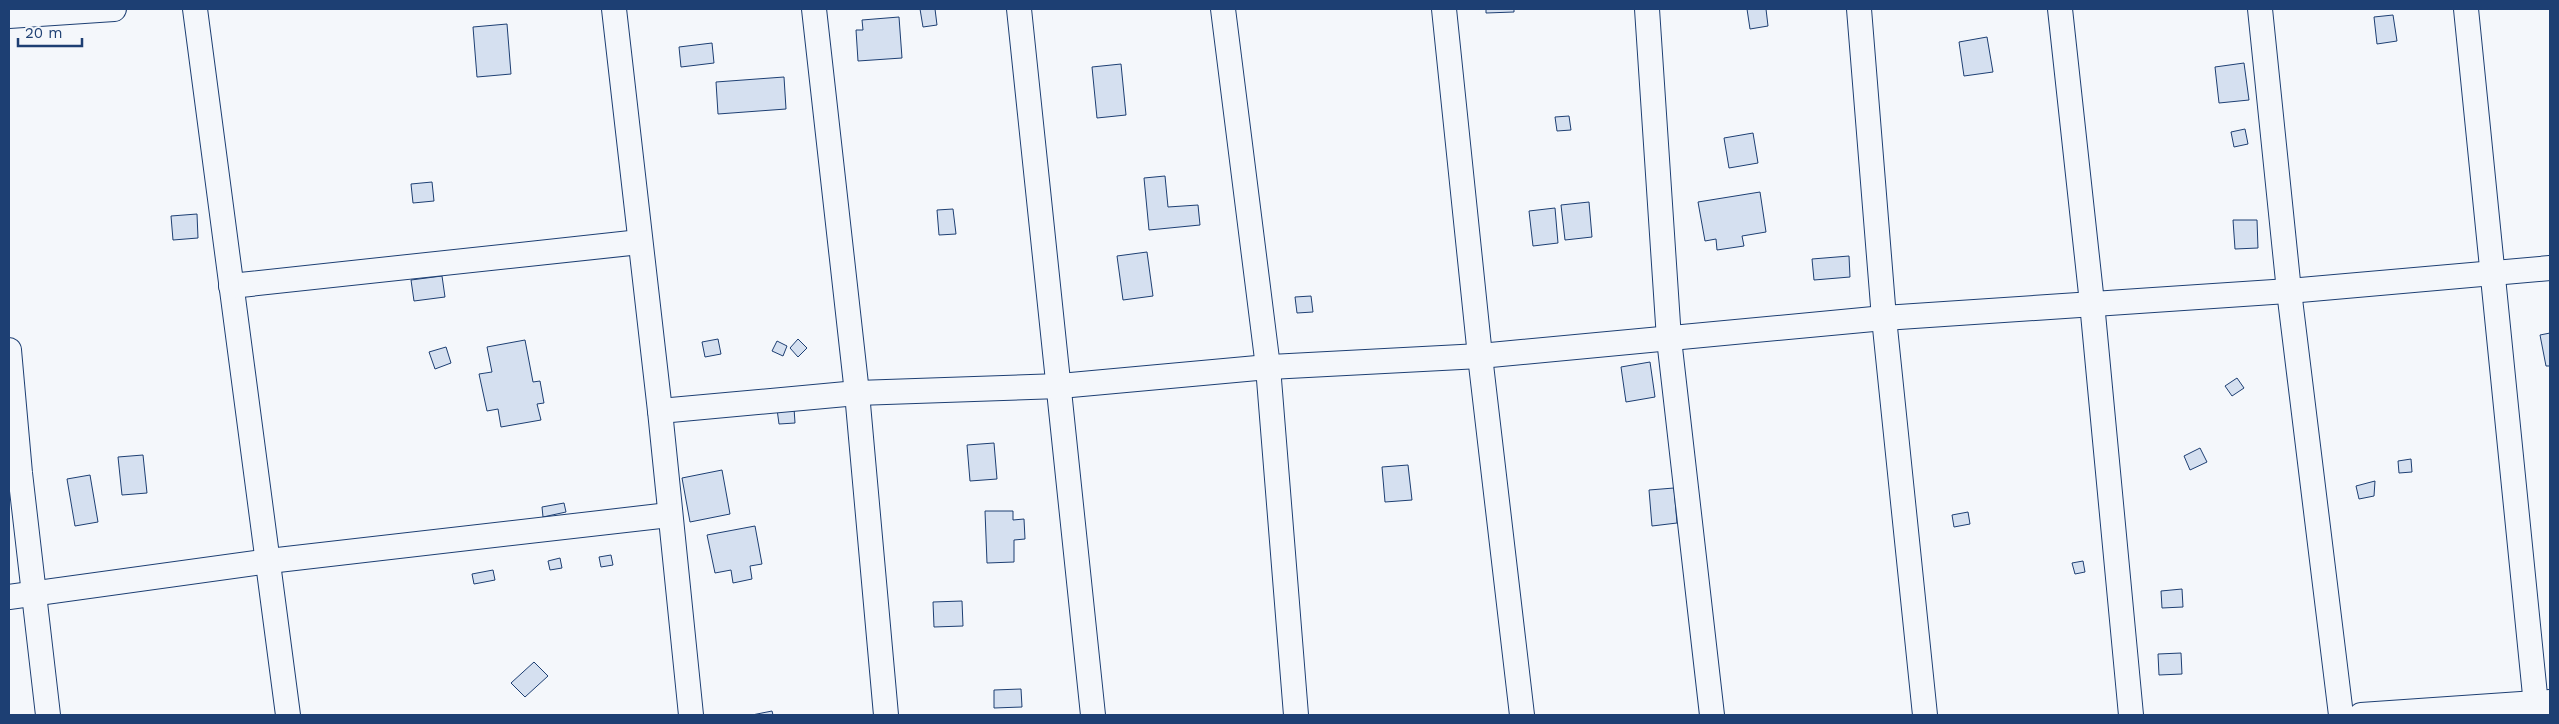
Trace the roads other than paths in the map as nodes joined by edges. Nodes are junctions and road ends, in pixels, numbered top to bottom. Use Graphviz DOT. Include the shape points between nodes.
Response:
graph roads {
  1 [pos="114,9"];
  2 [pos="195,9"];
  3 [pos="614,9"];
  4 [pos="814,9"];
  5 [pos="1019,9"];
  6 [pos="1223,9"];
  7 [pos="1444,9"];
  8 [pos="1647,9"];
  9 [pos="1858,9"];
  10 [pos="2060,9"];
  11 [pos="2260,9"];
  12 [pos="2466,9"];
  13 [pos="9,16"];
  14 [pos="640,242"];
  15 [pos="2550,268"];
  16 [pos="2492,273"];
  17 [pos="231,286"];
  18 [pos="2289,292"];
  19 [pos="2092,303"];
  20 [pos="1884,318"];
  21 [pos="1670,339"];
  22 [pos="9,350"];
  23 [pos="1480,356"];
  24 [pos="1268,367"];
  25 [pos="1060,386"];
  26 [pos="856,393"];
  27 [pos="660,412"];
  28 [pos="670,515"];
  29 [pos="269,561"];
  30 [pos="34,593"];
  31 [pos="9,597"];
  32 [pos="2541,707"];
  33 [pos="48,715"];
  34 [pos="288,715"];
  35 [pos="691,715"];
  36 [pos="886,715"];
  37 [pos="1093,715"];
  38 [pos="1296,715"];
  39 [pos="1522,715"];
  40 [pos="1712,715"];
  41 [pos="1925,715"];
  42 [pos="2131,715"];
  43 [pos="2341,715"];
  44 [pos="2360,715"];
  1 -- 13 [label="street"];
  2 -- 17 [label="street"];
  3 -- 14 [label="street"];
  4 -- 26 [label="street"];
  5 -- 25 [label="street"];
  6 -- 24 [label="street"];
  7 -- 23 [label="street"];
  8 -- 21 [label="street"];
  9 -- 20 [label="street"];
  10 -- 19 [label="street"];
  11 -- 18 [label="street"];
  12 -- 16 [label="street"];
  14 -- 17 [label="street"];
  14 -- 27 [label="street"];
  15 -- 16 [label="street"];
  16 -- 18 [label="street"];
  16 -- 32 [label="street"];
  17 -- 29 [label="street"];
  18 -- 19 [label="street"];
  18 -- 43 [label="street"];
  19 -- 20 [label="street"];
  19 -- 42 [label="street"];
  20 -- 21 [label="street"];
  20 -- 41 [label="street"];
  21 -- 23 [label="street"];
  21 -- 40 [label="street"];
  22 -- 30 [label="street"];
  23 -- 24 [label="street"];
  23 -- 39 [label="street"];
  24 -- 25 [label="street"];
  24 -- 38 [label="street"];
  25 -- 26 [label="street"];
  25 -- 37 [label="street"];
  26 -- 27 [label="street"];
  26 -- 36 [label="street"];
  27 -- 28 [label="street"];
  28 -- 29 [label="street"];
  28 -- 35 [label="street"];
  29 -- 30 [label="street"];
  29 -- 34 [label="street"];
  30 -- 31 [label="street"];
  30 -- 33 [label="street"];
  32 -- 44 [label="street"];
}
